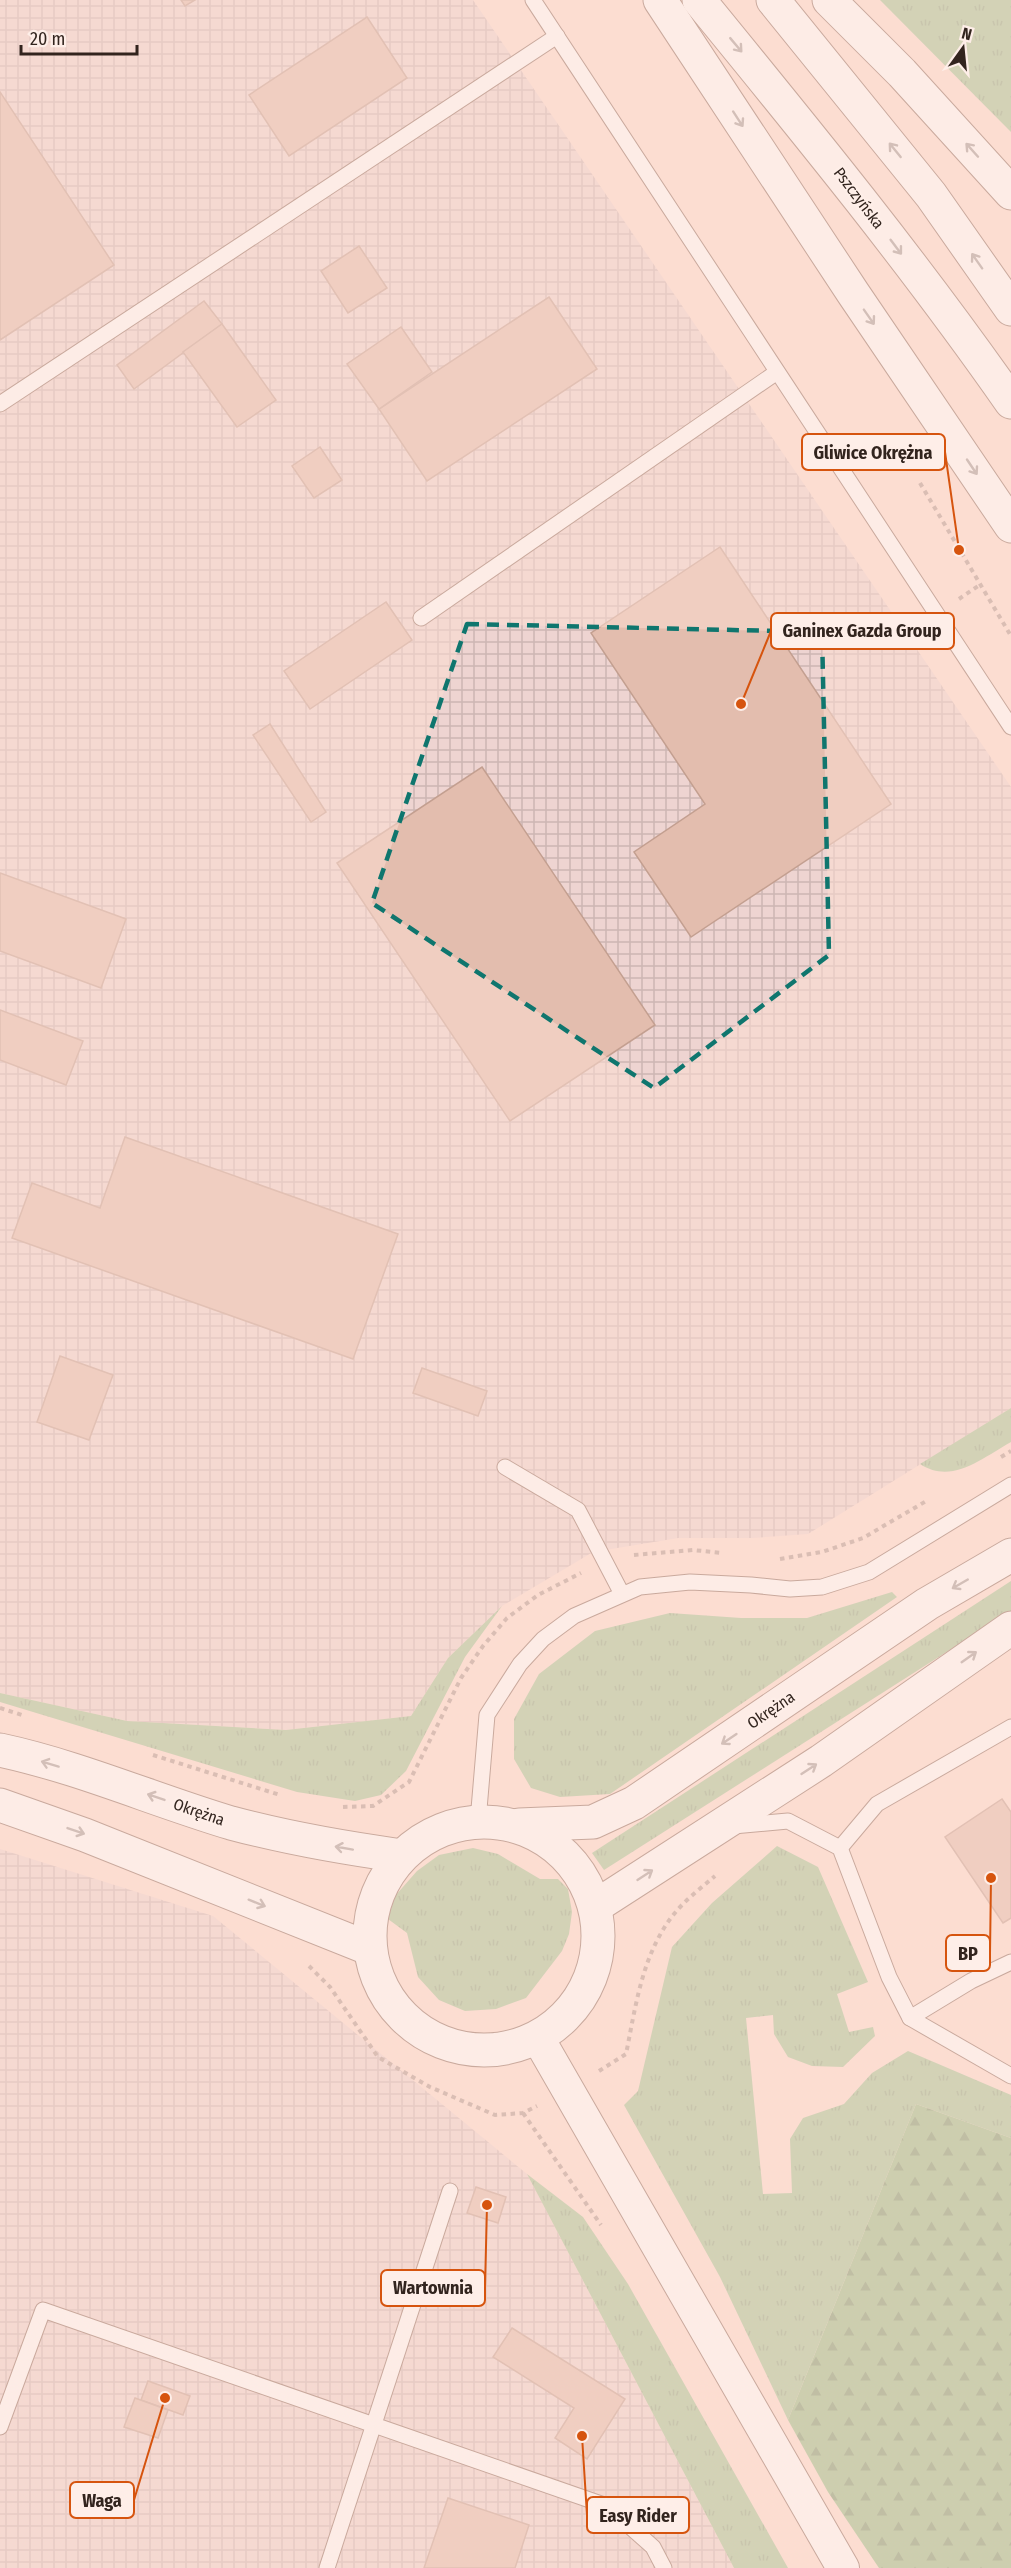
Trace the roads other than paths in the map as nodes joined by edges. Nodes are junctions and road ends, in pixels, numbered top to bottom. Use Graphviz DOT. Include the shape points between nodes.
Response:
graph roads {
  1 [pos="533,0"];
  2 [pos="660,0"];
  3 [pos="699,0"];
  4 [pos="773,0"];
  5 [pos="829,0"];
  6 [pos="557,36"];
  7 [pos="1011,193"];
  8 [pos="1011,309"];
  9 [pos="777,372"];
  10 [pos="1011,402"];
  11 [pos="0,404"];
  12 [pos="1011,526"];
  13 [pos="421,618"];
  14 [pos="1011,727"];
  15 [pos="505,1467"];
  16 [pos="1011,1485"];
  17 [pos="1011,1555"];
  18 [pos="622,1594"];
  19 [pos="1011,1628"];
  20 [pos="1011,1727"];
  21 [pos="0,1750"];
  22 [pos="0,1805"];
  23 [pos="478,1821"];
  24 [pos="517,1825"];
  25 [pos="718,1828"];
  26 [pos="840,1848"];
  27 [pos="402,1856"];
  28 [pos="596,1906"];
  29 [pos="368,1948"];
  30 [pos="1011,1962"];
  31 [pos="909,2018"];
  32 [pos="538,2038"];
  33 [pos="1011,2076"];
  34 [pos="450,2191"];
  35 [pos="374,2423"];
  36 [pos="0,2427"];
  37 [pos="327,2568"];
  38 [pos="664,2568"];
  39 [pos="843,2568"];
  1 -- 6 [label="lane"];
  2 -- 12 [label="street, one-way"];
  3 -- 10 [label="street, Pszczyńska, one-way" via="815,142"];
  8 -- 4 [label="street, one-way" via="931,195"];
  7 -- 5 [label="street, one-way" via="902,73"];
  6 -- 9 [label="lane"];
  6 -- 11 [label="lane"];
  9 -- 13 [label="lane"];
  9 -- 14 [label="lane"];
  15 -- 18 [label="lane" via="578,1509"];
  16 -- 18 [label="lane" via="870,1572 822,1587 790,1590 690,1582 640,1587"];
  17 -- 24 [label="street, Okrężna, one-way" via="927,1604 634,1803 593,1822"];
  18 -- 23 [label="lane" via="574,1616 543,1639 520,1664 486,1714"];
  25 -- 19 [label="street, one-way"];
  20 -- 26 [label="lane" via="877,1804"];
  27 -- 21 [label="street, Okrężna, one-way" via="341,1848 231,1823"];
  22 -- 29 [label="street, one-way"];
  23 -- 24 [label="street"];
  23 -- 27 [label="street" via="432,1834"];
  24 -- 28 [label="street" via="559,1850 579,1871"];
  25 -- 26 [label="lane" via="788,1821"];
  28 -- 25 [label="street, one-way"];
  26 -- 31 [label="lane" via="889,1977"];
  27 -- 29 [label="street" via="385,1878 370,1910"];
  28 -- 32 [label="street" via="599,1944 590,1983 569,2015"];
  29 -- 32 [label="street" via="380,1986 401,2016 430,2038 466,2050 503,2050"];
  30 -- 31 [label="lane"];
  31 -- 33 [label="lane"];
  32 -- 39 [label="street"];
  34 -- 35 [label="lane"];
  35 -- 36 [label="lane" via="43,2310"];
  35 -- 37 [label="lane"];
  35 -- 38 [label="lane" via="607,2506 653,2547"];
}
